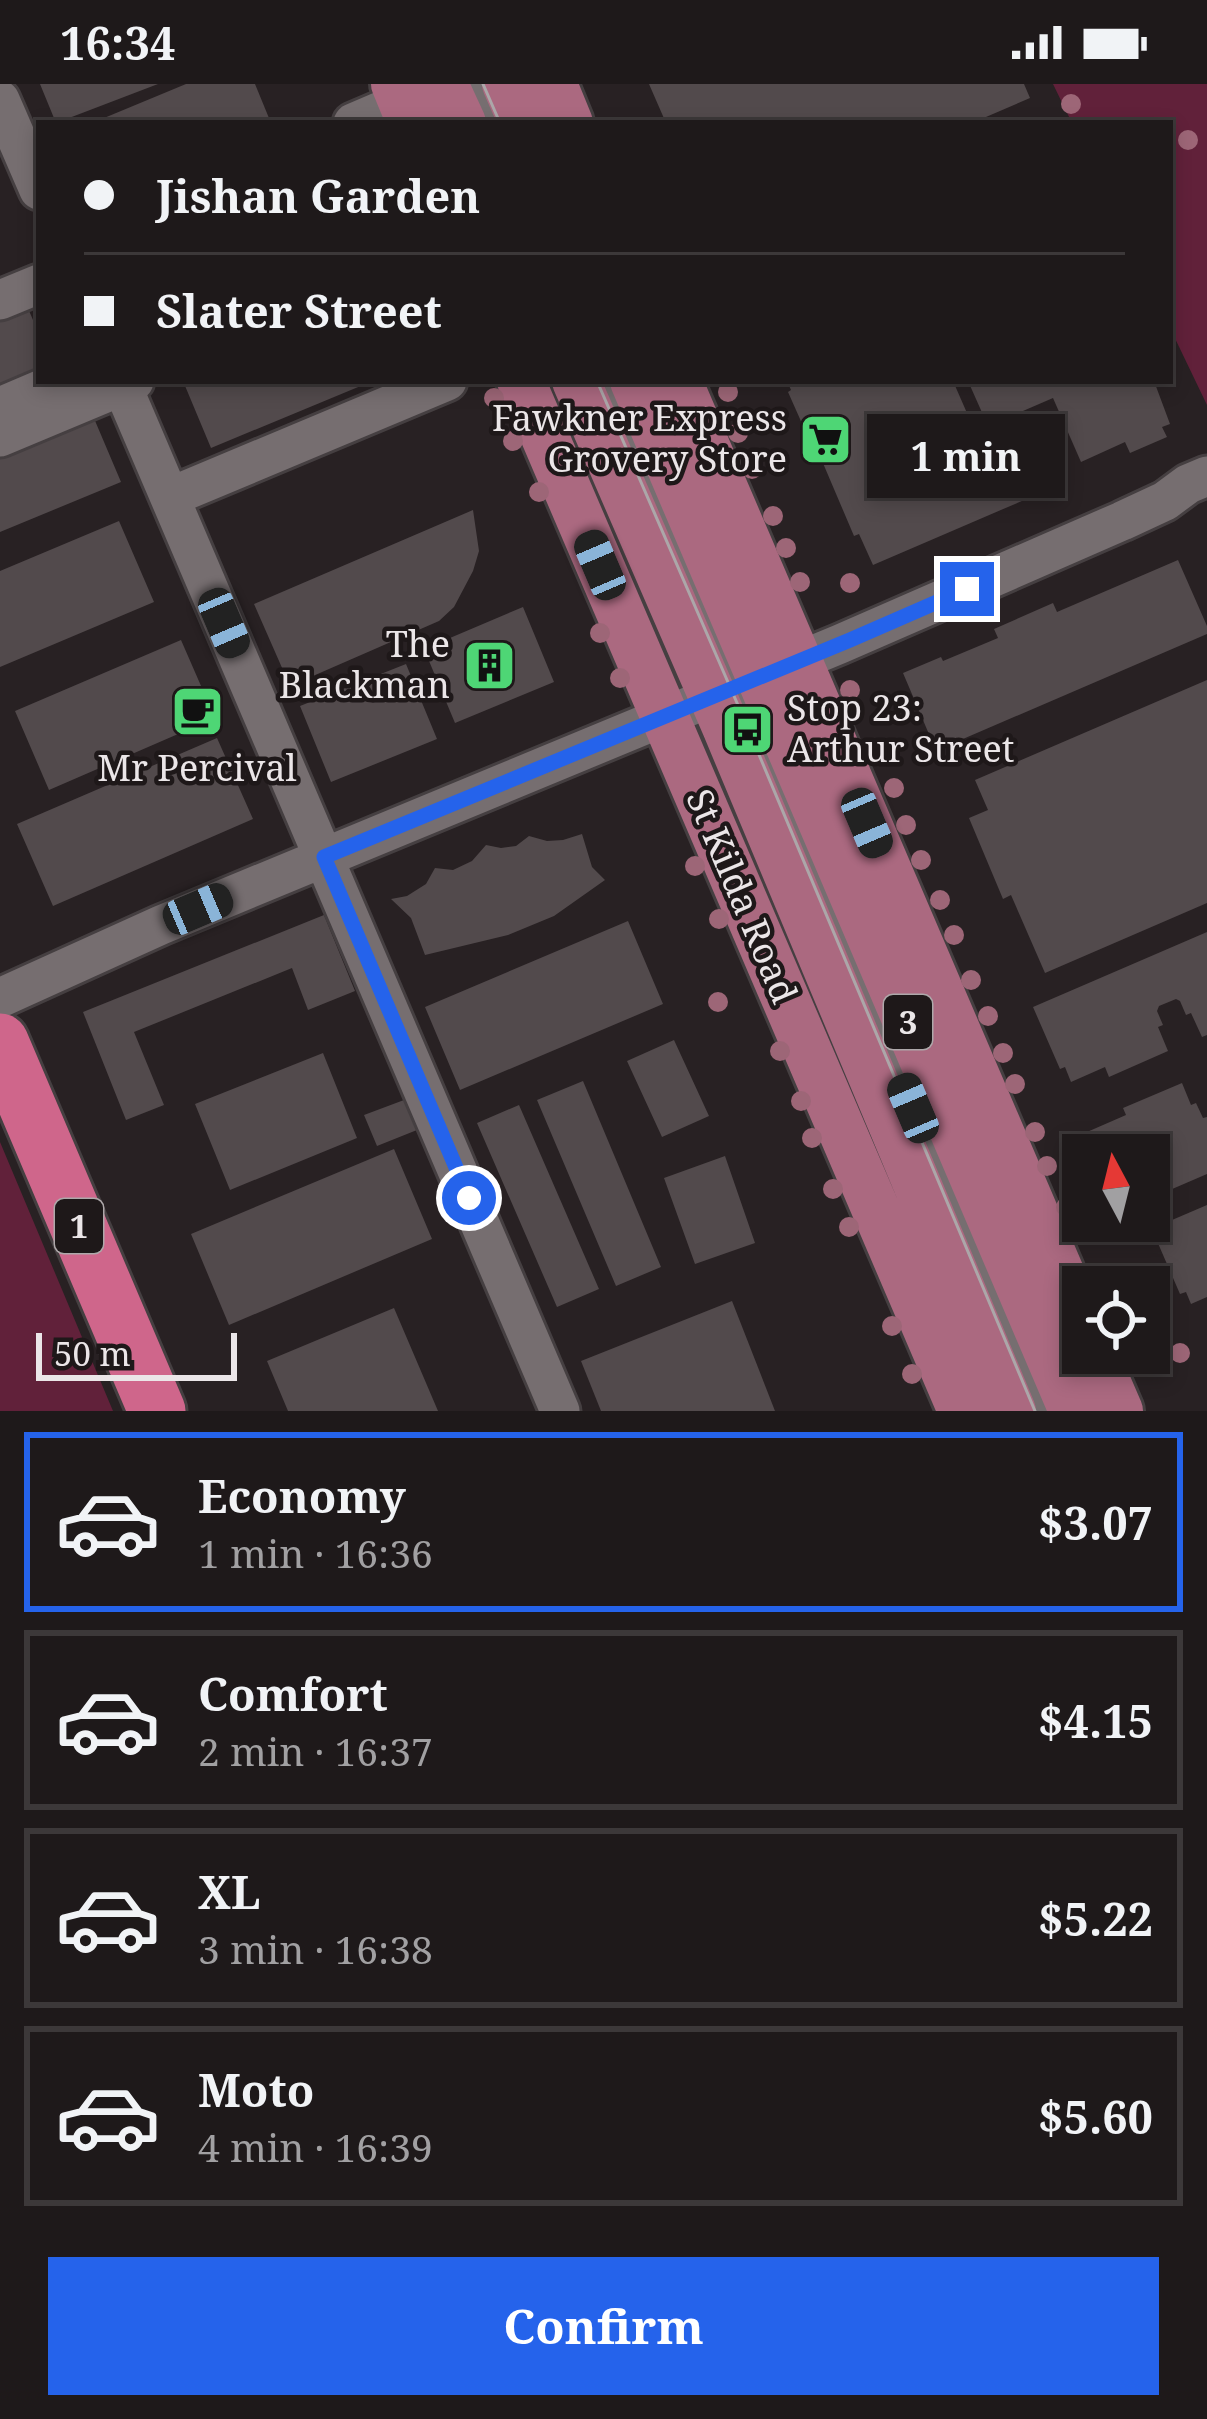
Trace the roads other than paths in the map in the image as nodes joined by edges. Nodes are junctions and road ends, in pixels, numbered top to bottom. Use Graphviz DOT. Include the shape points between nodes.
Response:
graph roads {
  1 [pos="476,84"];
  2 [pos="506,84"];
  3 [pos="553,84"];
  4 [pos="413,98"];
  5 [pos="0,100"];
  6 [pos="360,120"];
  7 [pos="456,120"];
  8 [pos="492,120"];
  9 [pos="522,120"];
  10 [pos="568,120"];
  11 [pos="36,183"];
  12 [pos="36,285"];
  13 [pos="0,300"];
  14 [pos="54,384"];
  15 [pos="124,384"];
  16 [pos="126,384"];
  17 [pos="440,384"];
  18 [pos="522,384"];
  19 [pos="578,384"];
  20 [pos="605,384"];
  21 [pos="635,384"];
  22 [pos="679,384"];
  23 [pos="0,406"];
  24 [pos="0,437"];
  25 [pos="1207,476"];
  26 [pos="170,496"];
  27 [pos="752,680"];
  28 [pos="665,716"];
  29 [pos="324,857"];
  30 [pos="0,998"];
  31 [pos="0,1042"];
  32 [pos="1062,1285"];
  33 [pos="1071,1379"];
  34 [pos="157,1411"];
  35 [pos="560,1411"];
  36 [pos="962,1411"];
  37 [pos="1012,1411"];
  38 [pos="1120,1411"];
  1 -- 8 [label="street"];
  2 -- 9 [label="main road"];
  3 -- 10 [label="main road"];
  4 -- 6 [label="street"];
  4 -- 7 [label="main road"];
  5 -- 11 [label="street"];
  12 -- 13 [label="street"];
  14 -- 23 [label="street"];
  15 -- 24 [label="street"];
  16 -- 26 [label="street"];
  17 -- 26 [label="street"];
  18 -- 28 [label="main road, St Kilda Road"];
  19 -- 27 [label="main road, St Kilda Road / 3"];
  20 -- 27 [label="street"];
  21 -- 27 [label="main road, St Kilda Road / 3"];
  22 -- 27 [label="main road, St Kilda Road"];
  25 -- 27 [label="street" via="1122,521"];
  26 -- 29 [label="street"];
  27 -- 28 [label="street"];
  27 -- 32 [label="main road, St Kilda Road"];
  27 -- 33 [label="main road, St Kilda Road / 3"];
  27 -- 37 [label="main road, St Kilda Road / 3"];
  28 -- 29 [label="street"];
  28 -- 36 [label="main road, St Kilda Road"];
  29 -- 30 [label="street"];
  29 -- 35 [label="street"];
  31 -- 34 [label="highway, 1"];
  33 -- 38 [label="main road, St Kilda Road"];
}
